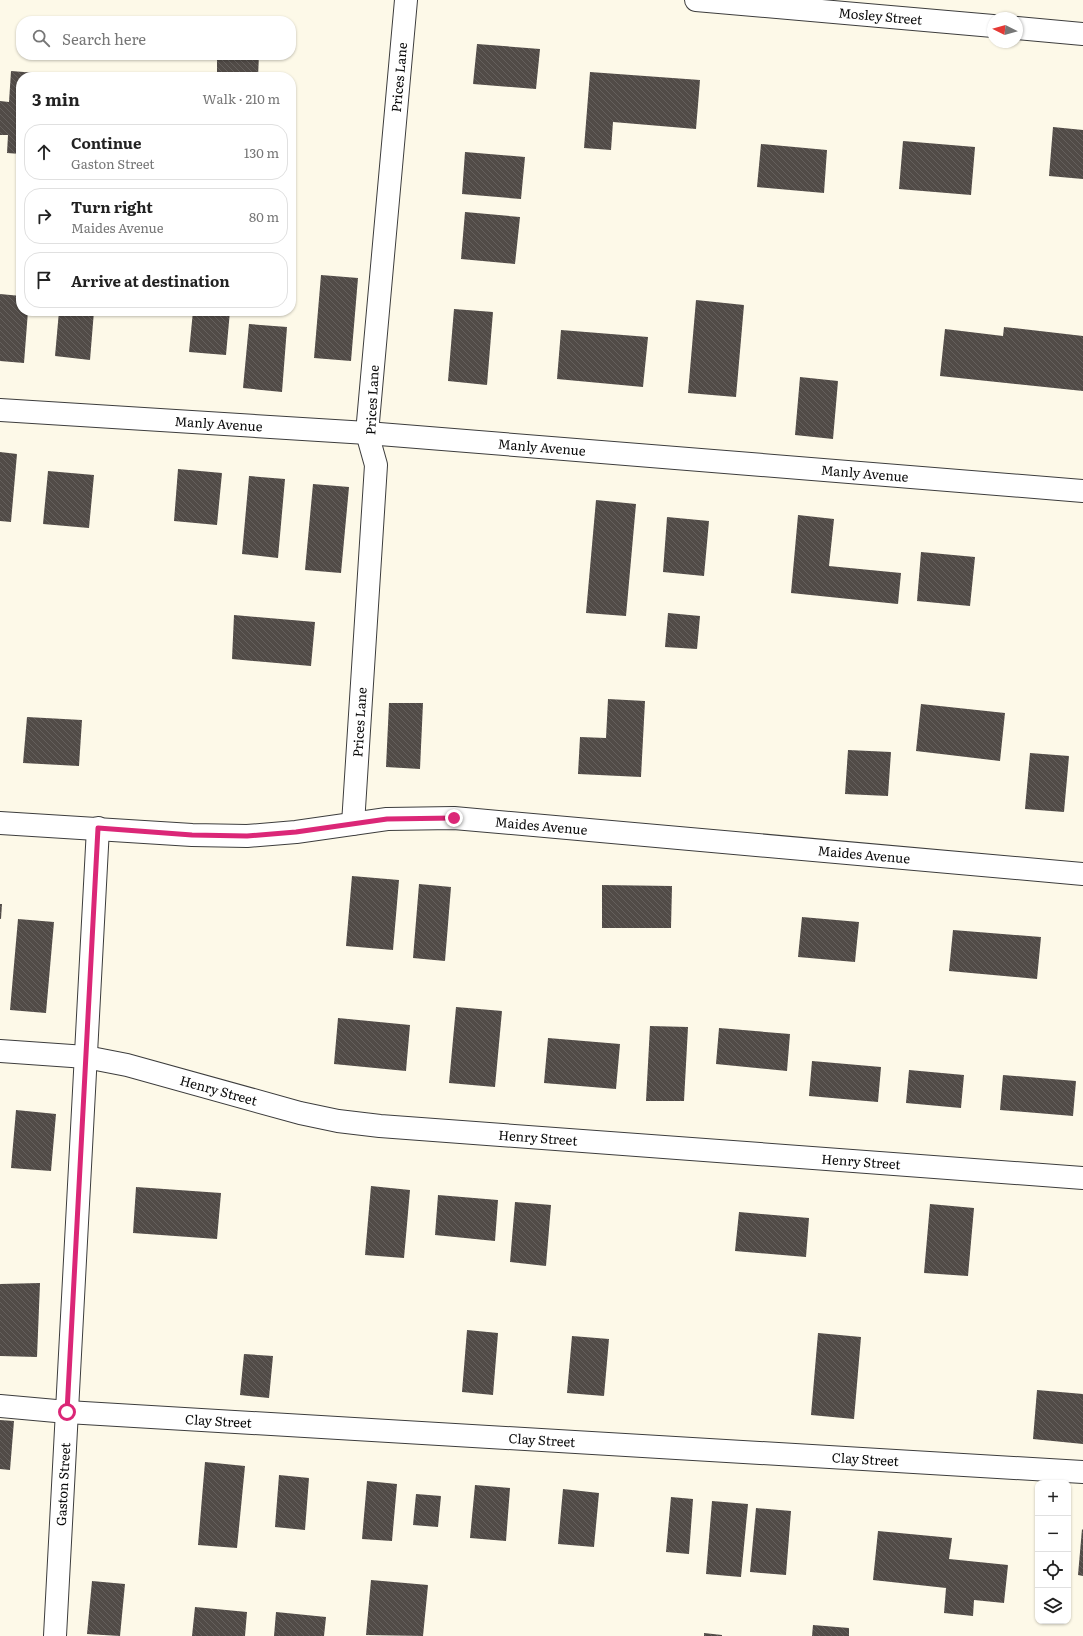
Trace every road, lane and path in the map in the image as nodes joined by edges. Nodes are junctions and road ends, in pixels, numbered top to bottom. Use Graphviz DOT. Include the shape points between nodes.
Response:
graph roads {
  1 [pos="406,0"];
  2 [pos="696,0"];
  3 [pos="987,25"];
  4 [pos="1023,29"];
  5 [pos="1083,34"];
  6 [pos="0,410"];
  7 [pos="367,433"];
  8 [pos="1083,491"];
  9 [pos="0,823"];
  10 [pos="353,824"];
  11 [pos="98,828"];
  12 [pos="1083,874"];
  13 [pos="0,1051"];
  14 [pos="86,1057"];
  15 [pos="1083,1178"];
  16 [pos="0,1406"];
  17 [pos="67,1412"];
  18 [pos="1083,1472"];
  19 [pos="55,1636"];
  1 -- 7 [label="street, Prices Lane"];
  2 -- 3 [label="street, Mosley Street"];
  4 -- 5 [label="street"];
  6 -- 7 [label="street, Manly Avenue"];
  7 -- 8 [label="street, Manly Avenue"];
  7 -- 10 [label="street, Prices Lane" via="376,466"];
  9 -- 11 [label="street, Maides Avenue"];
  10 -- 11 [label="street, Maides Avenue" via="247,836"];
  10 -- 12 [label="street, Maides Avenue" via="387,819 454,818"];
  11 -- 14 [label="street, Gaston Street"];
  13 -- 14 [label="street, Henry Street"];
  14 -- 15 [label="street, Henry Street" via="127,1065 300,1113 338,1121"];
  14 -- 17 [label="street, Gaston Street"];
  16 -- 17 [label="street, Clay Street"];
  17 -- 18 [label="street, Clay Street"];
  17 -- 19 [label="street, Gaston Street"];
}
